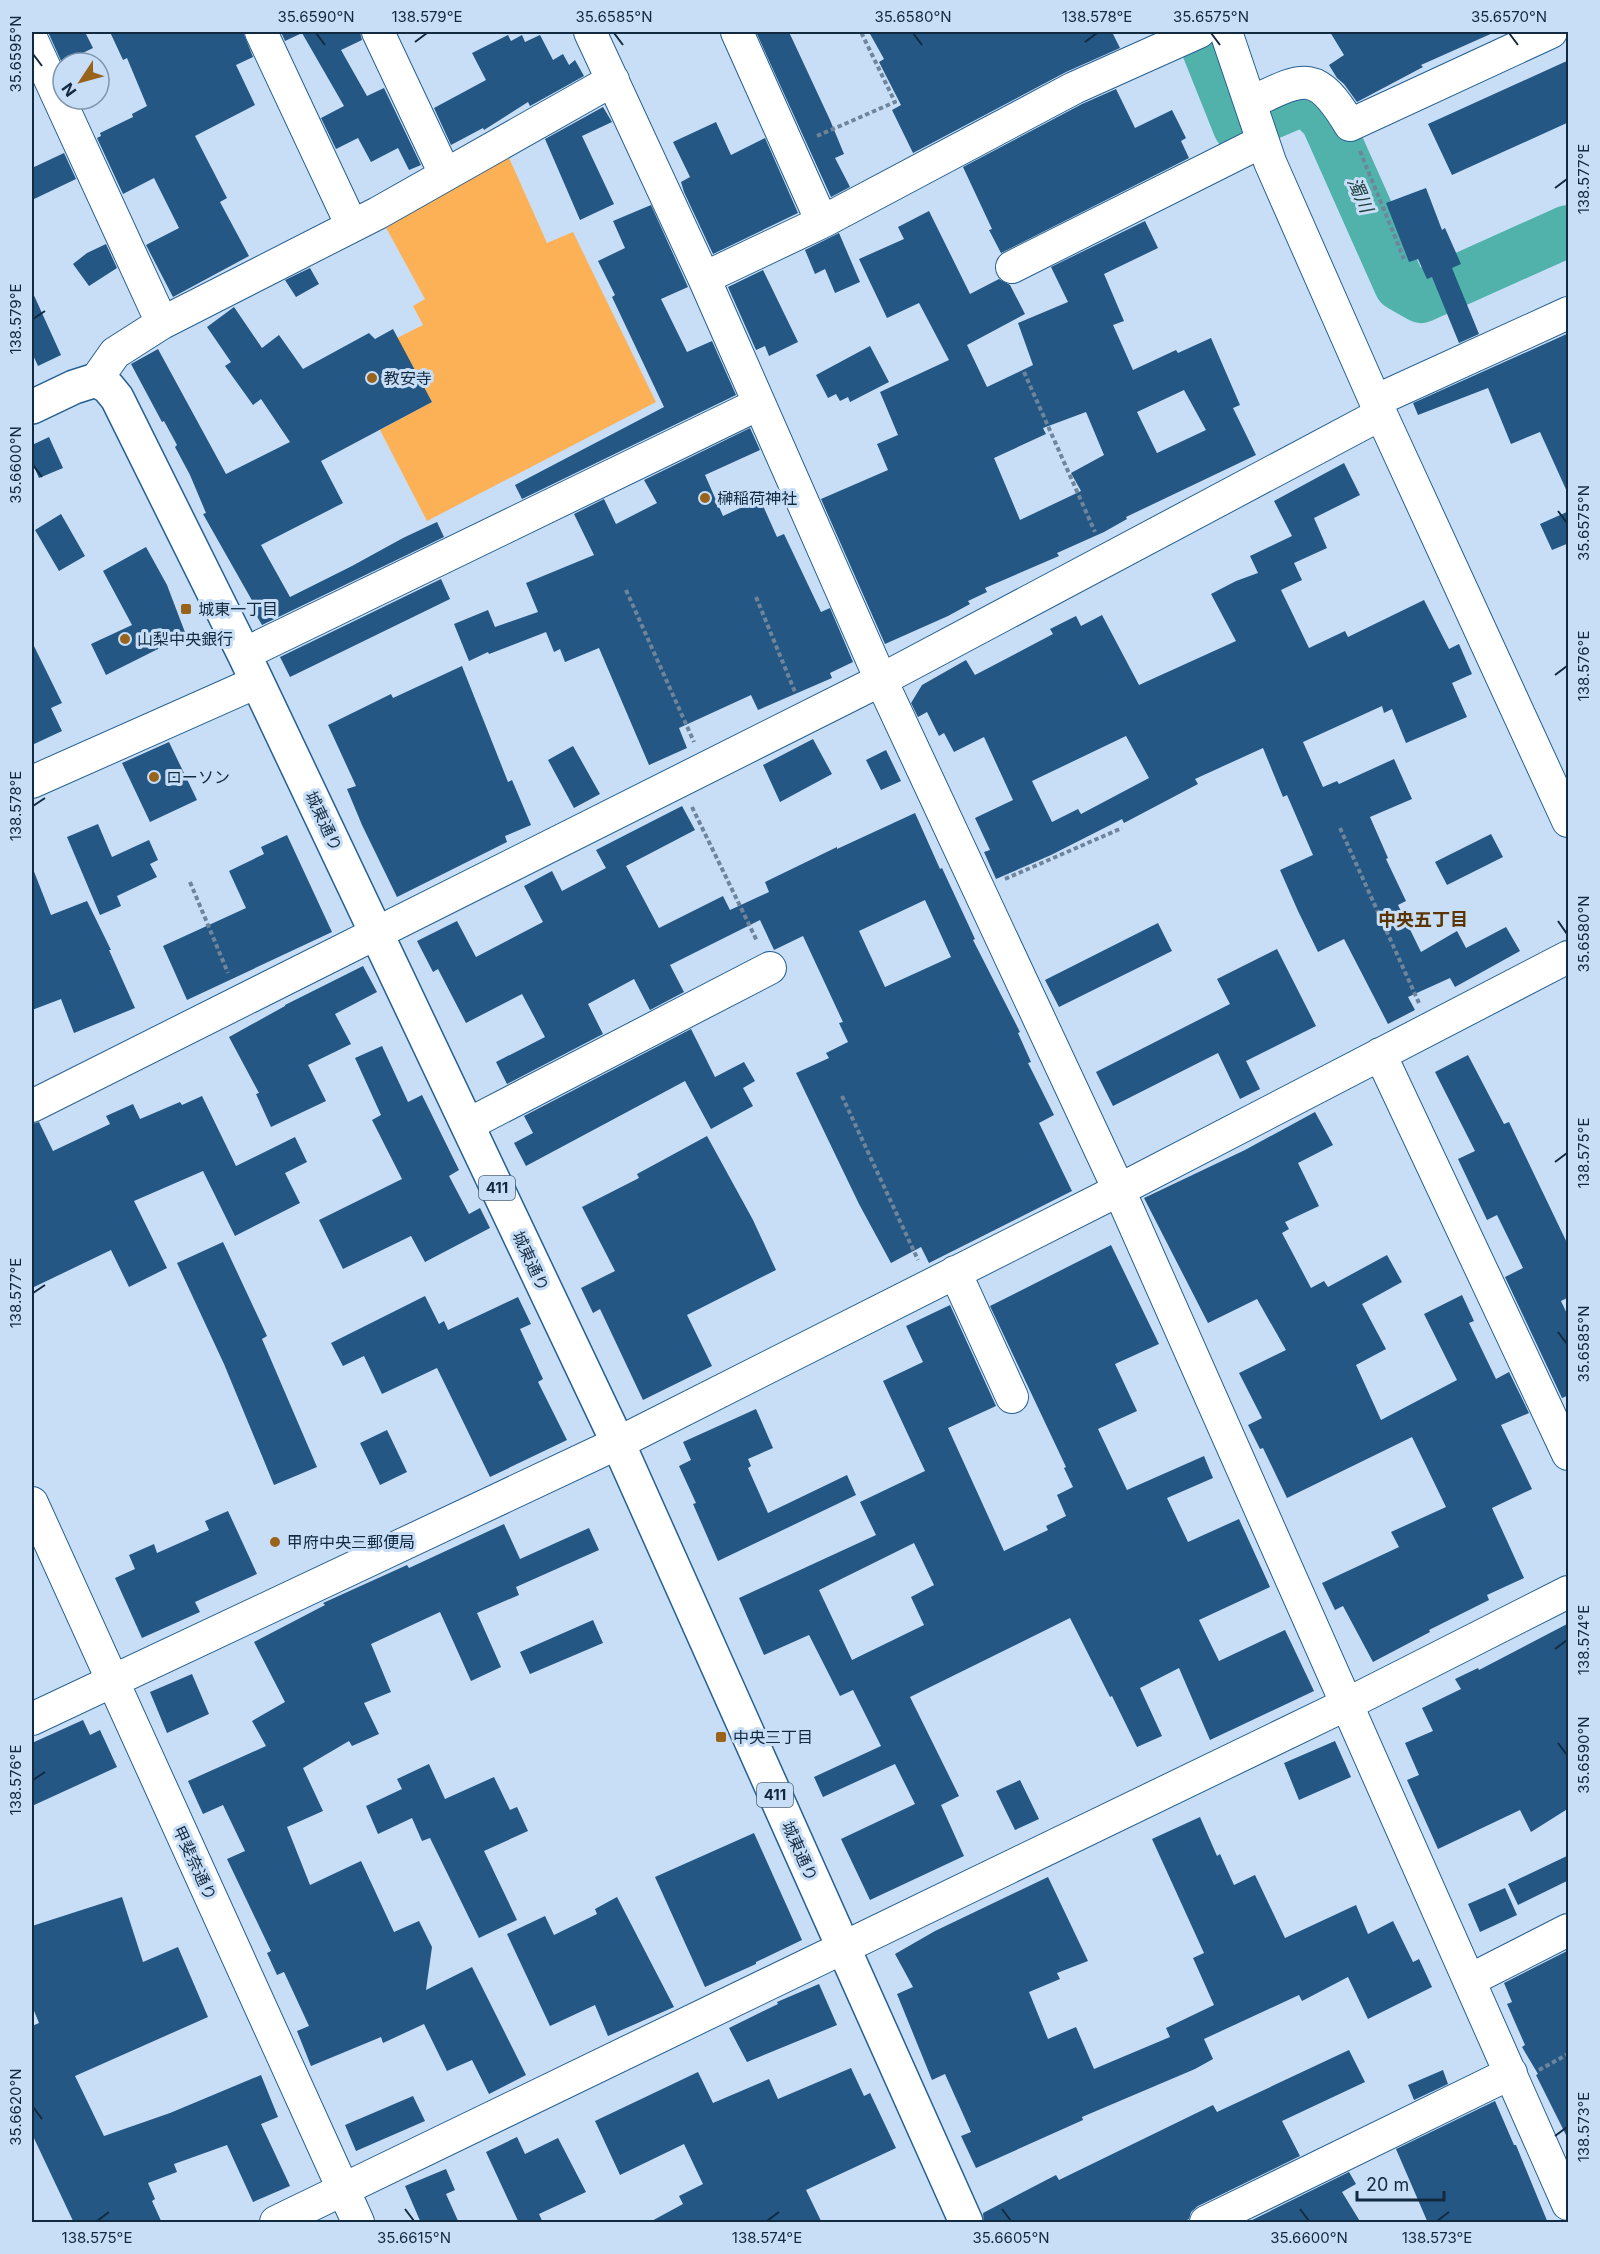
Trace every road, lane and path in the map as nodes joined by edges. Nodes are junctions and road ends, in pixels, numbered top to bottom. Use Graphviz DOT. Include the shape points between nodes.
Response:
graph roads {
  1 [pos="261,32"];
  2 [pos="378,32"];
  3 [pos="590,32"];
  4 [pos="737,32"];
  5 [pos="861,32"];
  6 [pos="1199,32"];
  7 [pos="1226,32"];
  8 [pos="1551,32"];
  9 [pos="32,40"];
  10 [pos="613,80"];
  11 [pos="1250,104"];
  12 [pos="1350,125"];
  13 [pos="1263,140"];
  14 [pos="789,149"];
  15 [pos="445,174"];
  16 [pos="822,222"];
  17 [pos="352,226"];
  18 [pos="1404,259"];
  19 [pos="1012,267"];
  20 [pos="704,278"];
  21 [pos="1569,313"];
  22 [pos="162,323"];
  23 [pos="1024,372"];
  24 [pos="96,380"];
  25 [pos="759,404"];
  26 [pos="32,407"];
  27 [pos="1378,408"];
  28 [pos="1107,560"];
  29 [pos="626,590"];
  30 [pos="756,597"];
  31 [pos="251,668"];
  32 [pos="881,680"];
  33 [pos="806,717"];
  34 [pos="693,774"];
  35 [pos="32,782"];
  36 [pos="1569,821"];
  37 [pos="1122,828"];
  38 [pos="1340,828"];
  39 [pos="190,882"];
  40 [pos="979,890"];
  41 [pos="376,933"];
  42 [pos="1569,957"];
  43 [pos="770,968"];
  44 [pos="240,1001"];
  45 [pos="1431,1028"];
  46 [pos="1380,1054"];
  47 [pos="842,1096"];
  48 [pos="32,1107"];
  49 [pos="467,1125"];
  50 [pos="1119,1190"];
  51 [pos="942,1279"];
  52 [pos="1012,1397"];
  53 [pos="618,1443"];
  54 [pos="1569,1454"];
  55 [pos="32,1503"];
  56 [pos="1569,1592"];
  57 [pos="112,1681"];
  58 [pos="1347,1704"];
  59 [pos="32,1719"];
  60 [pos="1569,1930"];
  61 [pos="843,1948"];
  62 [pos="1470,1980"];
  63 [pos="1511,2073"];
  64 [pos="344,2190"];
  65 [pos="1568,2202"];
  66 [pos="276,2223"];
  67 [pos="358,2223"];
  68 [pos="966,2223"];
  69 [pos="1206,2223"];
  1 -- 17 [label="street"];
  2 -- 15 [label="street"];
  3 -- 10 [label="street"];
  4 -- 14 [label="street"];
  5 -- 14 [label="path" via="895,102"];
  6 -- 16 [label="street" via="1074,88"];
  7 -- 11 [label="street"];
  8 -- 12 [label="street"];
  9 -- 22 [label="street"];
  10 -- 15 [label="street"];
  10 -- 20 [label="street"];
  11 -- 12 [label="street" via="1291,83 1305,82 1334,98"];
  11 -- 13 [label="street"];
  12 -- 18 [label="path"];
  13 -- 19 [label="street"];
  13 -- 27 [label="street"];
  14 -- 16 [label="street"];
  15 -- 17 [label="street"];
  16 -- 20 [label="street"];
  17 -- 22 [label="street"];
  20 -- 25 [label="street"];
  21 -- 27 [label="street"];
  22 -- 24 [label="street" via="115,353"];
  23 -- 28 [label="path"];
  24 -- 26 [label="highway"];
  24 -- 31 [label="highway, 城東通り / 411" via="117,398"];
  25 -- 31 [label="street"];
  25 -- 32 [label="street"];
  27 -- 28 [label="street"];
  27 -- 36 [label="street"];
  28 -- 32 [label="street"];
  29 -- 34 [label="path"];
  30 -- 33 [label="path"];
  31 -- 35 [label="street"];
  31 -- 41 [label="highway, 城東通り / 411"];
  32 -- 33 [label="street"];
  32 -- 40 [label="street"];
  33 -- 34 [label="street"];
  34 -- 41 [label="street"];
  34 -- 43 [label="path"];
  37 -- 40 [label="path"];
  38 -- 45 [label="path"];
  39 -- 44 [label="path"];
  40 -- 50 [label="street"];
  41 -- 44 [label="street"];
  41 -- 49 [label="highway, 城東通り / 411"];
  42 -- 45 [label="street"];
  43 -- 49 [label="street"];
  44 -- 48 [label="street"];
  45 -- 46 [label="street"];
  46 -- 50 [label="street"];
  46 -- 54 [label="street"];
  47 -- 51 [label="path"];
  49 -- 53 [label="highway, 城東通り / 411"];
  50 -- 51 [label="street"];
  50 -- 58 [label="street"];
  51 -- 52 [label="street"];
  51 -- 53 [label="street"];
  53 -- 57 [label="street"];
  53 -- 61 [label="highway, 城東通り / 411"];
  55 -- 57 [label="street, 甲斐奈通り"];
  56 -- 58 [label="street"];
  57 -- 59 [label="street"];
  57 -- 64 [label="street, 甲斐奈通り"];
  58 -- 61 [label="street"];
  58 -- 62 [label="street"];
  60 -- 62 [label="street"];
  61 -- 64 [label="street"];
  61 -- 68 [label="highway, 城東通り / 411"];
  62 -- 63 [label="street"];
  63 -- 65 [label="street"];
  63 -- 69 [label="street"];
  64 -- 66 [label="street"];
  64 -- 67 [label="street, 甲斐奈通り"];
}
